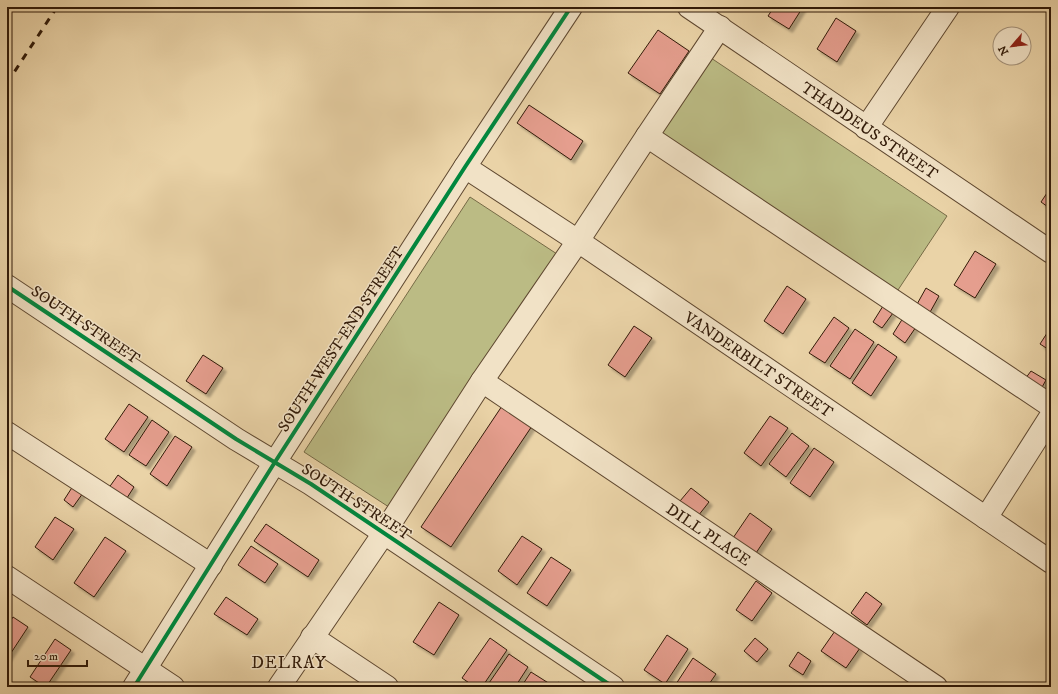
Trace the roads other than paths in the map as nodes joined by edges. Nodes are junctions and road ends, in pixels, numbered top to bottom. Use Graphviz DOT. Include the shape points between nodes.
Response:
graph roads {
  1 [pos="571,7"];
  2 [pos="689,7"];
  3 [pos="948,7"];
  4 [pos="720,27"];
  5 [pos="866,128"];
  6 [pos="647,136"];
  7 [pos="465,167"];
  8 [pos="578,241"];
  9 [pos="1051,252"];
  10 [pos="7,286"];
  11 [pos="482,381"];
  12 [pos="1051,406"];
  13 [pos="1051,416"];
  14 [pos="7,433"];
  15 [pos="275,462"];
  16 [pos="986,518"];
  17 [pos="384,533"];
  18 [pos="1051,562"];
  19 [pos="210,565"];
  20 [pos="7,576"];
  21 [pos="312,637"];
  22 [pos="146,669"];
  23 [pos="134,687"];
  24 [pos="173,687"];
  25 [pos="279,687"];
  26 [pos="387,687"];
  27 [pos="613,687"];
  28 [pos="936,687"];
  1 -- 7 [label="street, SOUTH WEST END STREET"];
  2 -- 4 [label="street, THADDEUS STREET"];
  3 -- 5 [label="street"];
  4 -- 5 [label="street, THADDEUS STREET"];
  4 -- 6 [label="street"];
  5 -- 9 [label="street, THADDEUS STREET"];
  6 -- 8 [label="street"];
  6 -- 12 [label="street"];
  7 -- 8 [label="street, VANDERBILT STREET"];
  7 -- 15 [label="street, SOUTH WEST END STREET"];
  8 -- 11 [label="street"];
  8 -- 16 [label="street, VANDERBILT STREET"];
  10 -- 15 [label="street, SOUTH STREET" via="236,439"];
  11 -- 17 [label="street"];
  11 -- 28 [label="street, DILL PLACE"];
  13 -- 16 [label="street"];
  14 -- 19 [label="street"];
  15 -- 17 [label="street, SOUTH STREET"];
  15 -- 19 [label="street, SOUTH WEST END STREET"];
  16 -- 18 [label="street, VANDERBILT STREET"];
  17 -- 21 [label="street"];
  17 -- 27 [label="street, SOUTH STREET"];
  19 -- 22 [label="street, SOUTH WEST END STREET"];
  20 -- 22 [label="street"];
  21 -- 25 [label="street"];
  21 -- 26 [label="street"];
  22 -- 23 [label="street, SOUTH WEST END STREET"];
  22 -- 24 [label="street"];
}
